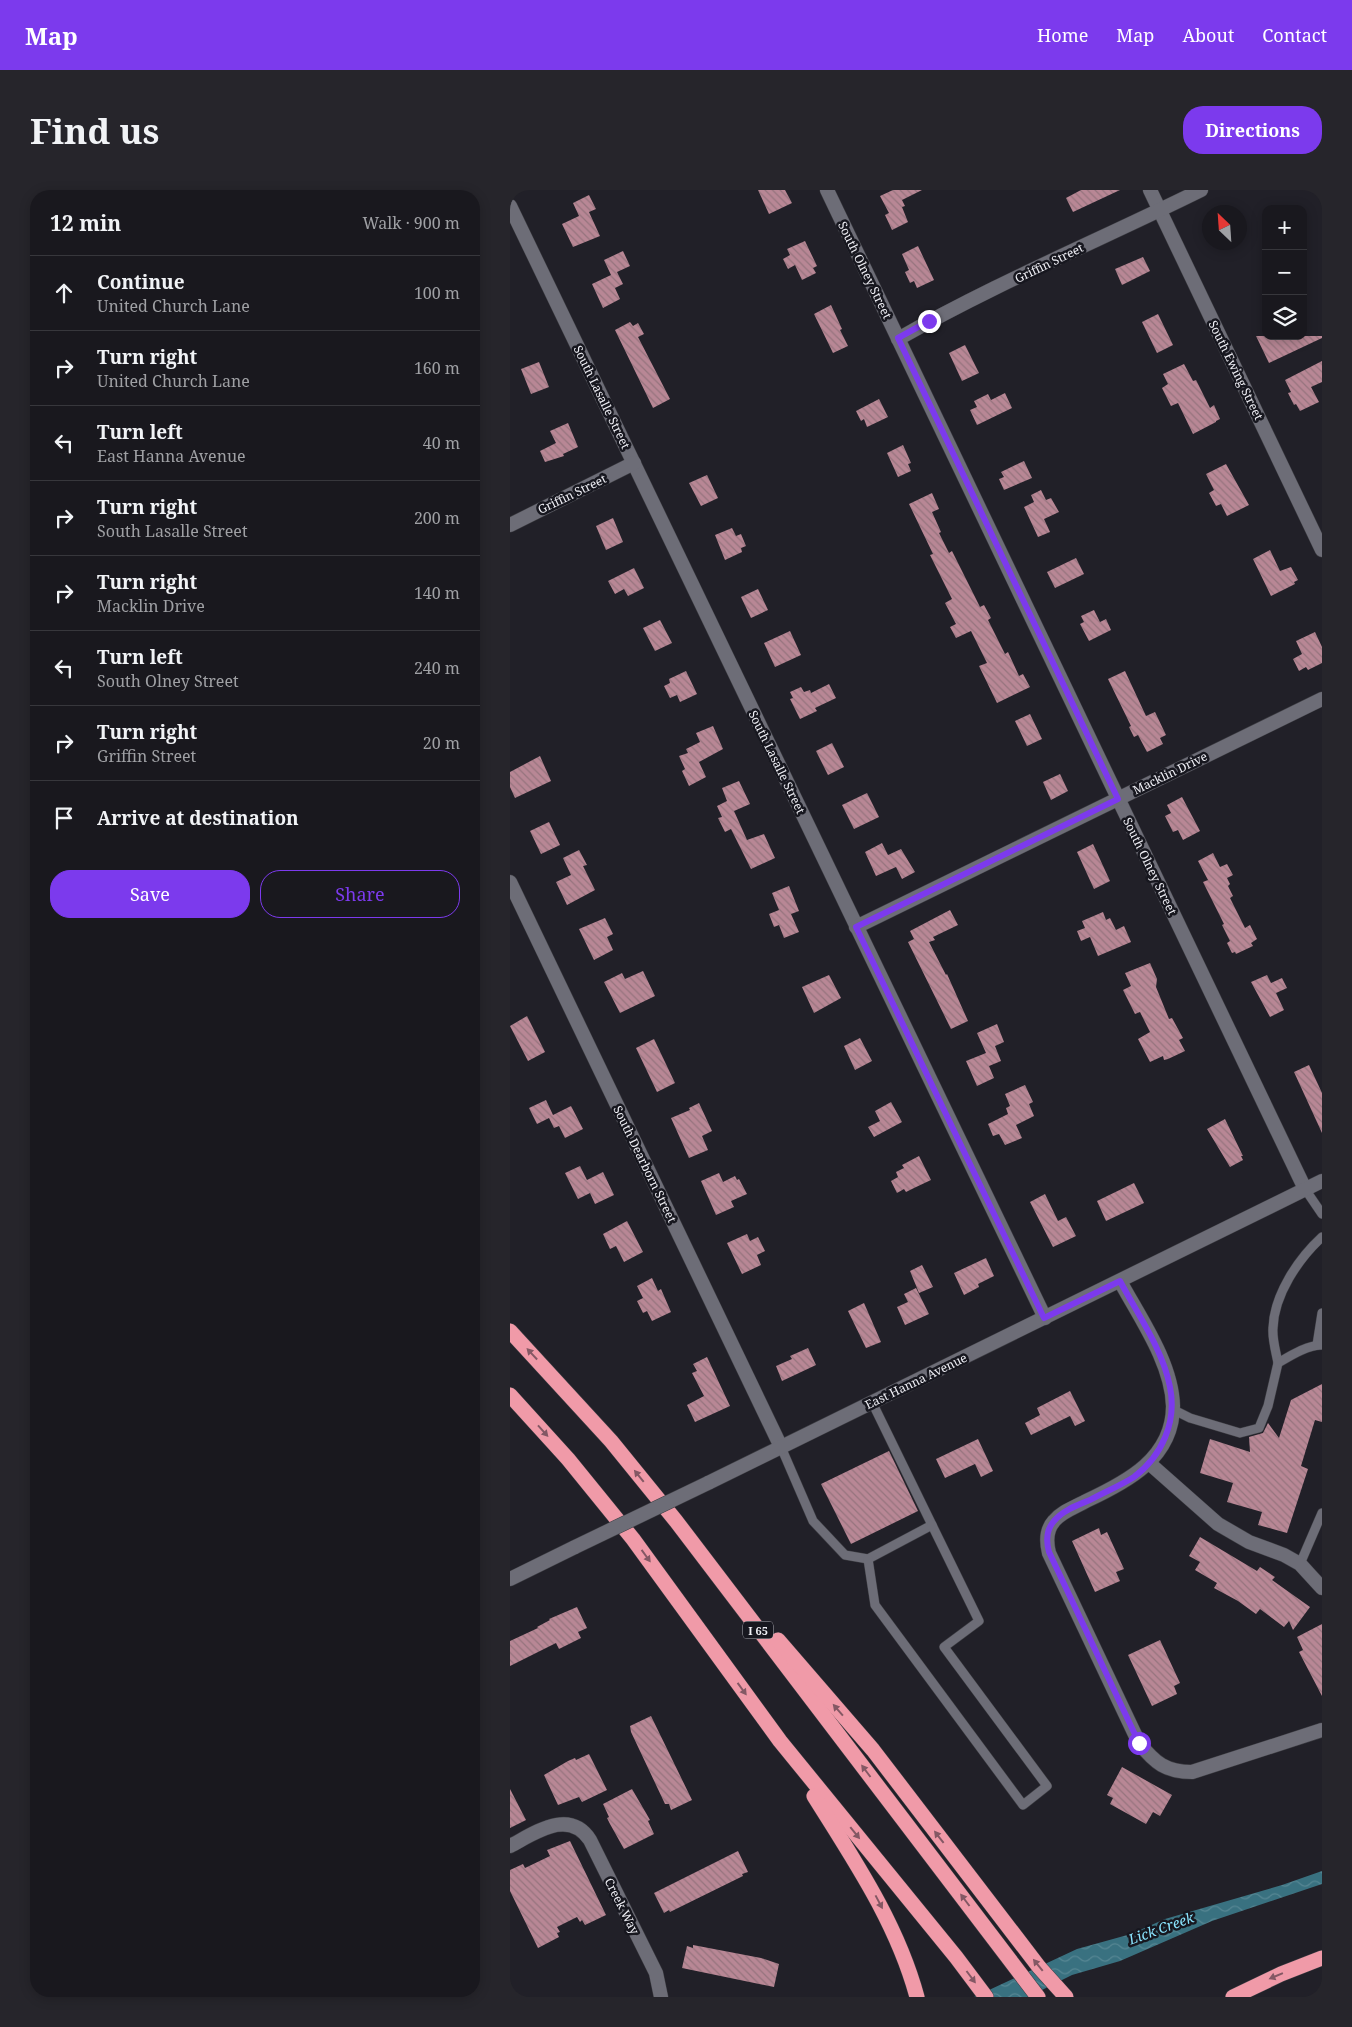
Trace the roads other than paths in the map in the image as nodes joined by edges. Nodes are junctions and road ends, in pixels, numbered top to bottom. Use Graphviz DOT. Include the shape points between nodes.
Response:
graph roads {
  1 [pos="827,190"];
  2 [pos="1150,190"];
  3 [pos="1201,190"];
  4 [pos="510,206"];
  5 [pos="1160,211"];
  6 [pos="898,338"];
  7 [pos="634,464"];
  8 [pos="510,525"];
  9 [pos="1322,550"];
  10 [pos="1322,699"];
  11 [pos="1118,799"];
  12 [pos="510,882"];
  13 [pos="856,927"];
  14 [pos="1322,1181"];
  15 [pos="1305,1189"];
  16 [pos="1322,1214"];
  17 [pos="1322,1237"];
  18 [pos="1120,1281"];
  19 [pos="1322,1313"];
  20 [pos="1044,1318"];
  21 [pos="510,1331"];
  22 [pos="1320,1345"];
  23 [pos="1278,1363"];
  24 [pos="510,1395"];
  25 [pos="872,1402"];
  26 [pos="1172,1409"];
  27 [pos="781,1447"];
  28 [pos="1149,1463"];
  29 [pos="1322,1513"];
  30 [pos="676,1521"];
  31 [pos="932,1525"];
  32 [pos="868,1559"];
  33 [pos="1300,1564"];
  34 [pos="510,1579"];
  35 [pos="1322,1588"];
  36 [pos="1322,1730"];
  37 [pos="780,1742"];
  38 [pos="510,1846"];
  39 [pos="1322,1958"];
  40 [pos="661,1997"];
  41 [pos="917,1997"];
  42 [pos="986,1997"];
  43 [pos="1038,1997"];
  44 [pos="1066,1997"];
  45 [pos="1233,1997"];
  1 -- 6 [label="street, South Olney Street"];
  2 -- 5 [label="street, South Ewing Street"];
  3 -- 5 [label="street, Griffin Street"];
  4 -- 7 [label="street, South Lasalle Street"];
  5 -- 6 [label="street, Griffin Street"];
  5 -- 9 [label="street, South Ewing Street"];
  6 -- 11 [label="street, South Olney Street"];
  7 -- 8 [label="street, Griffin Street"];
  7 -- 13 [label="street, South Lasalle Street"];
  10 -- 11 [label="street, Macklin Drive"];
  11 -- 13 [label="street, Macklin Drive"];
  11 -- 15 [label="street, South Olney Street"];
  12 -- 27 [label="street, South Dearborn Street"];
  13 -- 20 [label="street, South Lasalle Street"];
  14 -- 15 [label="street, East Hanna Avenue"];
  15 -- 16 [label="lane"];
  15 -- 18 [label="street, East Hanna Avenue"];
  17 -- 23 [label="lane" via="1299,1263 1281,1292 1273,1328"];
  18 -- 20 [label="street, East Hanna Avenue"];
  18 -- 26 [label="street" via="1162,1360"];
  19 -- 22 [label="lane"];
  20 -- 25 [label="street, East Hanna Avenue"];
  30 -- 21 [label="highway, I 65, one-way" via="605,1434"];
  22 -- 23 [label="lane"];
  23 -- 26 [label="lane" via="1260,1428 1240,1433"];
  24 -- 37 [label="highway, one-way" via="568,1458 634,1539"];
  25 -- 27 [label="street, East Hanna Avenue"];
  25 -- 31 [label="lane"];
  26 -- 28 [label="street" via="1169,1430"];
  27 -- 32 [label="lane" via="813,1520 844,1555"];
  27 -- 34 [label="street, East Hanna Avenue, bridge"];
  28 -- 33 [label="street" via="1218,1524 1249,1542"];
  28 -- 36 [label="street" via="1134,1477 1055,1520 1046,1541 1139,1743 1161,1766 1177,1772 1192,1772"];
  29 -- 33 [label="lane"];
  43 -- 30 [label="highway, I 65, one-way"];
  44 -- 30 [label="highway, one-way" via="873,1750"];
  31 -- 32 [label="lane"];
  31 -- 32 [label="lane" via="979,1621 944,1647 1047,1786 1023,1805 875,1605"];
  33 -- 35 [label="street"];
  37 -- 41 [label="highway, one-way" via="872,1889 895,1936"];
  37 -- 42 [label="highway, one-way"];
  38 -- 40 [label="street, Creek Way" via="562,1823 584,1832 656,1973"];
  39 -- 45 [label="highway, one-way"];
}
